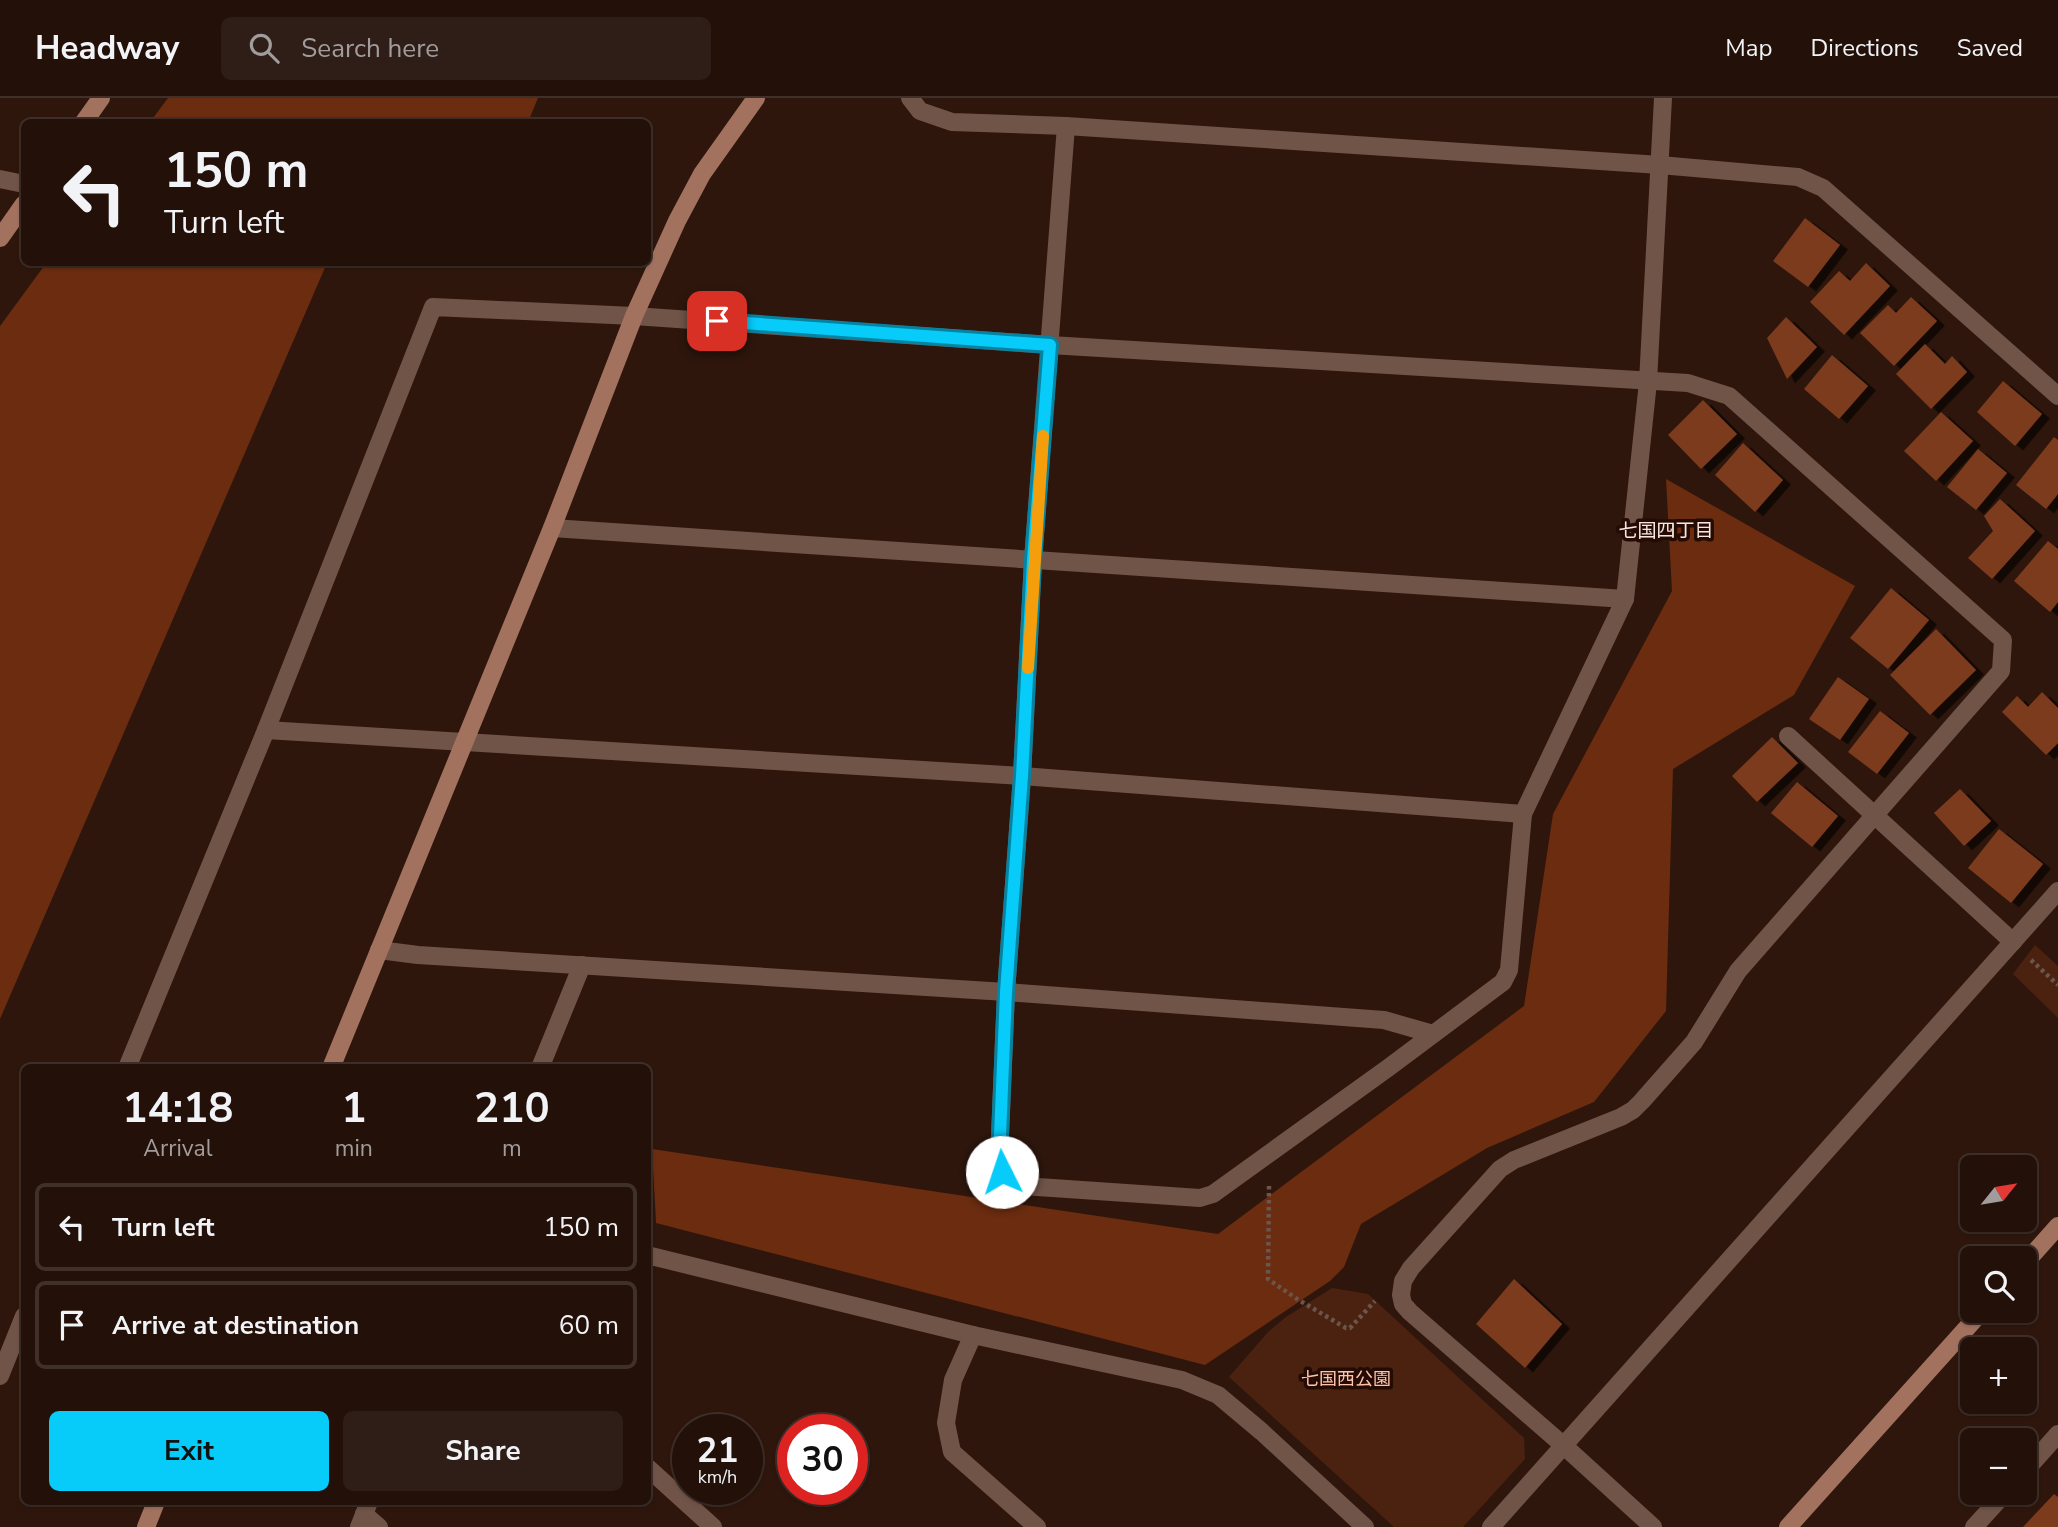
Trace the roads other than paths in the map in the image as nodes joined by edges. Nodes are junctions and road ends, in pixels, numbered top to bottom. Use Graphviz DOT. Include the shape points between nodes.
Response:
graph roads {
  1 [pos="102,98"];
  2 [pos="756,98"];
  3 [pos="910,98"];
  4 [pos="1663,98"];
  5 [pos="86,119"];
  6 [pos="1066,126"];
  7 [pos="1660,165"];
  8 [pos="0,178"];
  9 [pos="21,183"];
  10 [pos="21,208"];
  11 [pos="0,238"];
  12 [pos="634,316"];
  13 [pos="1050,345"];
  14 [pos="1648,382"];
  15 [pos="2058,396"];
  16 [pos="552,528"];
  17 [pos="1033,560"];
  18 [pos="1625,599"];
  19 [pos="266,730"];
  20 [pos="1788,736"];
  21 [pos="464,741"];
  22 [pos="1022,776"];
  23 [pos="1523,814"];
  24 [pos="1875,816"];
  25 [pos="2058,891"];
  26 [pos="2013,942"];
  27 [pos="379,950"];
  28 [pos="582,965"];
  29 [pos="1006,992"];
  30 [pos="1433,1034"];
  31 [pos="129,1064"];
  32 [pos="333,1064"];
  33 [pos="542,1064"];
  34 [pos="2058,1226"];
  35 [pos="2037,1250"];
  36 [pos="651,1256"];
  37 [pos="1971,1323"];
  38 [pos="21,1324"];
  39 [pos="973,1335"];
  40 [pos="0,1376"];
  41 [pos="2058,1434"];
  42 [pos="1563,1445"];
  43 [pos="2037,1458"];
  44 [pos="651,1471"];
  45 [pos="155,1505"];
  46 [pos="1994,1505"];
  47 [pos="364,1514"];
  48 [pos="146,1527"];
  49 [pos="379,1527"];
  50 [pos="713,1527"];
  51 [pos="1037,1527"];
  52 [pos="1365,1527"];
  53 [pos="1491,1527"];
  54 [pos="1653,1527"];
  55 [pos="1788,1527"];
  56 [pos="1974,1527"];
  1 -- 5 [label="street"];
  2 -- 12 [label="street" via="702,174"];
  3 -- 6 [label="street" via="920,111 952,122"];
  4 -- 7 [label="street"];
  6 -- 7 [label="street"];
  6 -- 13 [label="street"];
  7 -- 14 [label="street"];
  7 -- 15 [label="street" via="1798,177 1823,188"];
  8 -- 9 [label="street"];
  10 -- 11 [label="street"];
  12 -- 13 [label="street"];
  12 -- 16 [label="street"];
  12 -- 19 [label="street" via="433,307"];
  13 -- 14 [label="street"];
  13 -- 17 [label="street"];
  14 -- 18 [label="street"];
  14 -- 24 [label="street" via="1688,383 1729,396 2003,640 2001,671"];
  16 -- 17 [label="street"];
  16 -- 21 [label="street"];
  17 -- 18 [label="street"];
  17 -- 22 [label="street"];
  18 -- 23 [label="street"];
  19 -- 21 [label="street"];
  19 -- 31 [label="street"];
  20 -- 24 [label="street"];
  21 -- 22 [label="street"];
  21 -- 27 [label="street"];
  22 -- 23 [label="street"];
  22 -- 29 [label="street"];
  23 -- 30 [label="street" via="1509,970 1503,982"];
  24 -- 26 [label="street"];
  24 -- 42 [label="street" via="1738,971 1694,1042 1633,1110 1500,1169 1403,1281 1403,1304 1410,1312"];
  25 -- 26 [label="street"];
  26 -- 42 [label="street"];
  27 -- 28 [label="street"];
  27 -- 32 [label="street"];
  28 -- 29 [label="street"];
  28 -- 33 [label="street"];
  29 -- 30 [label="street" via="1384,1020"];
  29 -- 30 [label="street" via="999,1160 1011,1182 1023,1186 1200,1198 1213,1195"];
  34 -- 35 [label="street"];
  36 -- 39 [label="street"];
  37 -- 55 [label="street"];
  38 -- 40 [label="street"];
  39 -- 51 [label="street" via="953,1380 946,1423 952,1452"];
  39 -- 52 [label="street" via="1182,1380 1218,1395"];
  41 -- 43 [label="street"];
  42 -- 53 [label="street"];
  42 -- 54 [label="street"];
  44 -- 50 [label="street"];
  45 -- 48 [label="street"];
  46 -- 56 [label="street"];
  47 -- 49 [label="street"];
}
